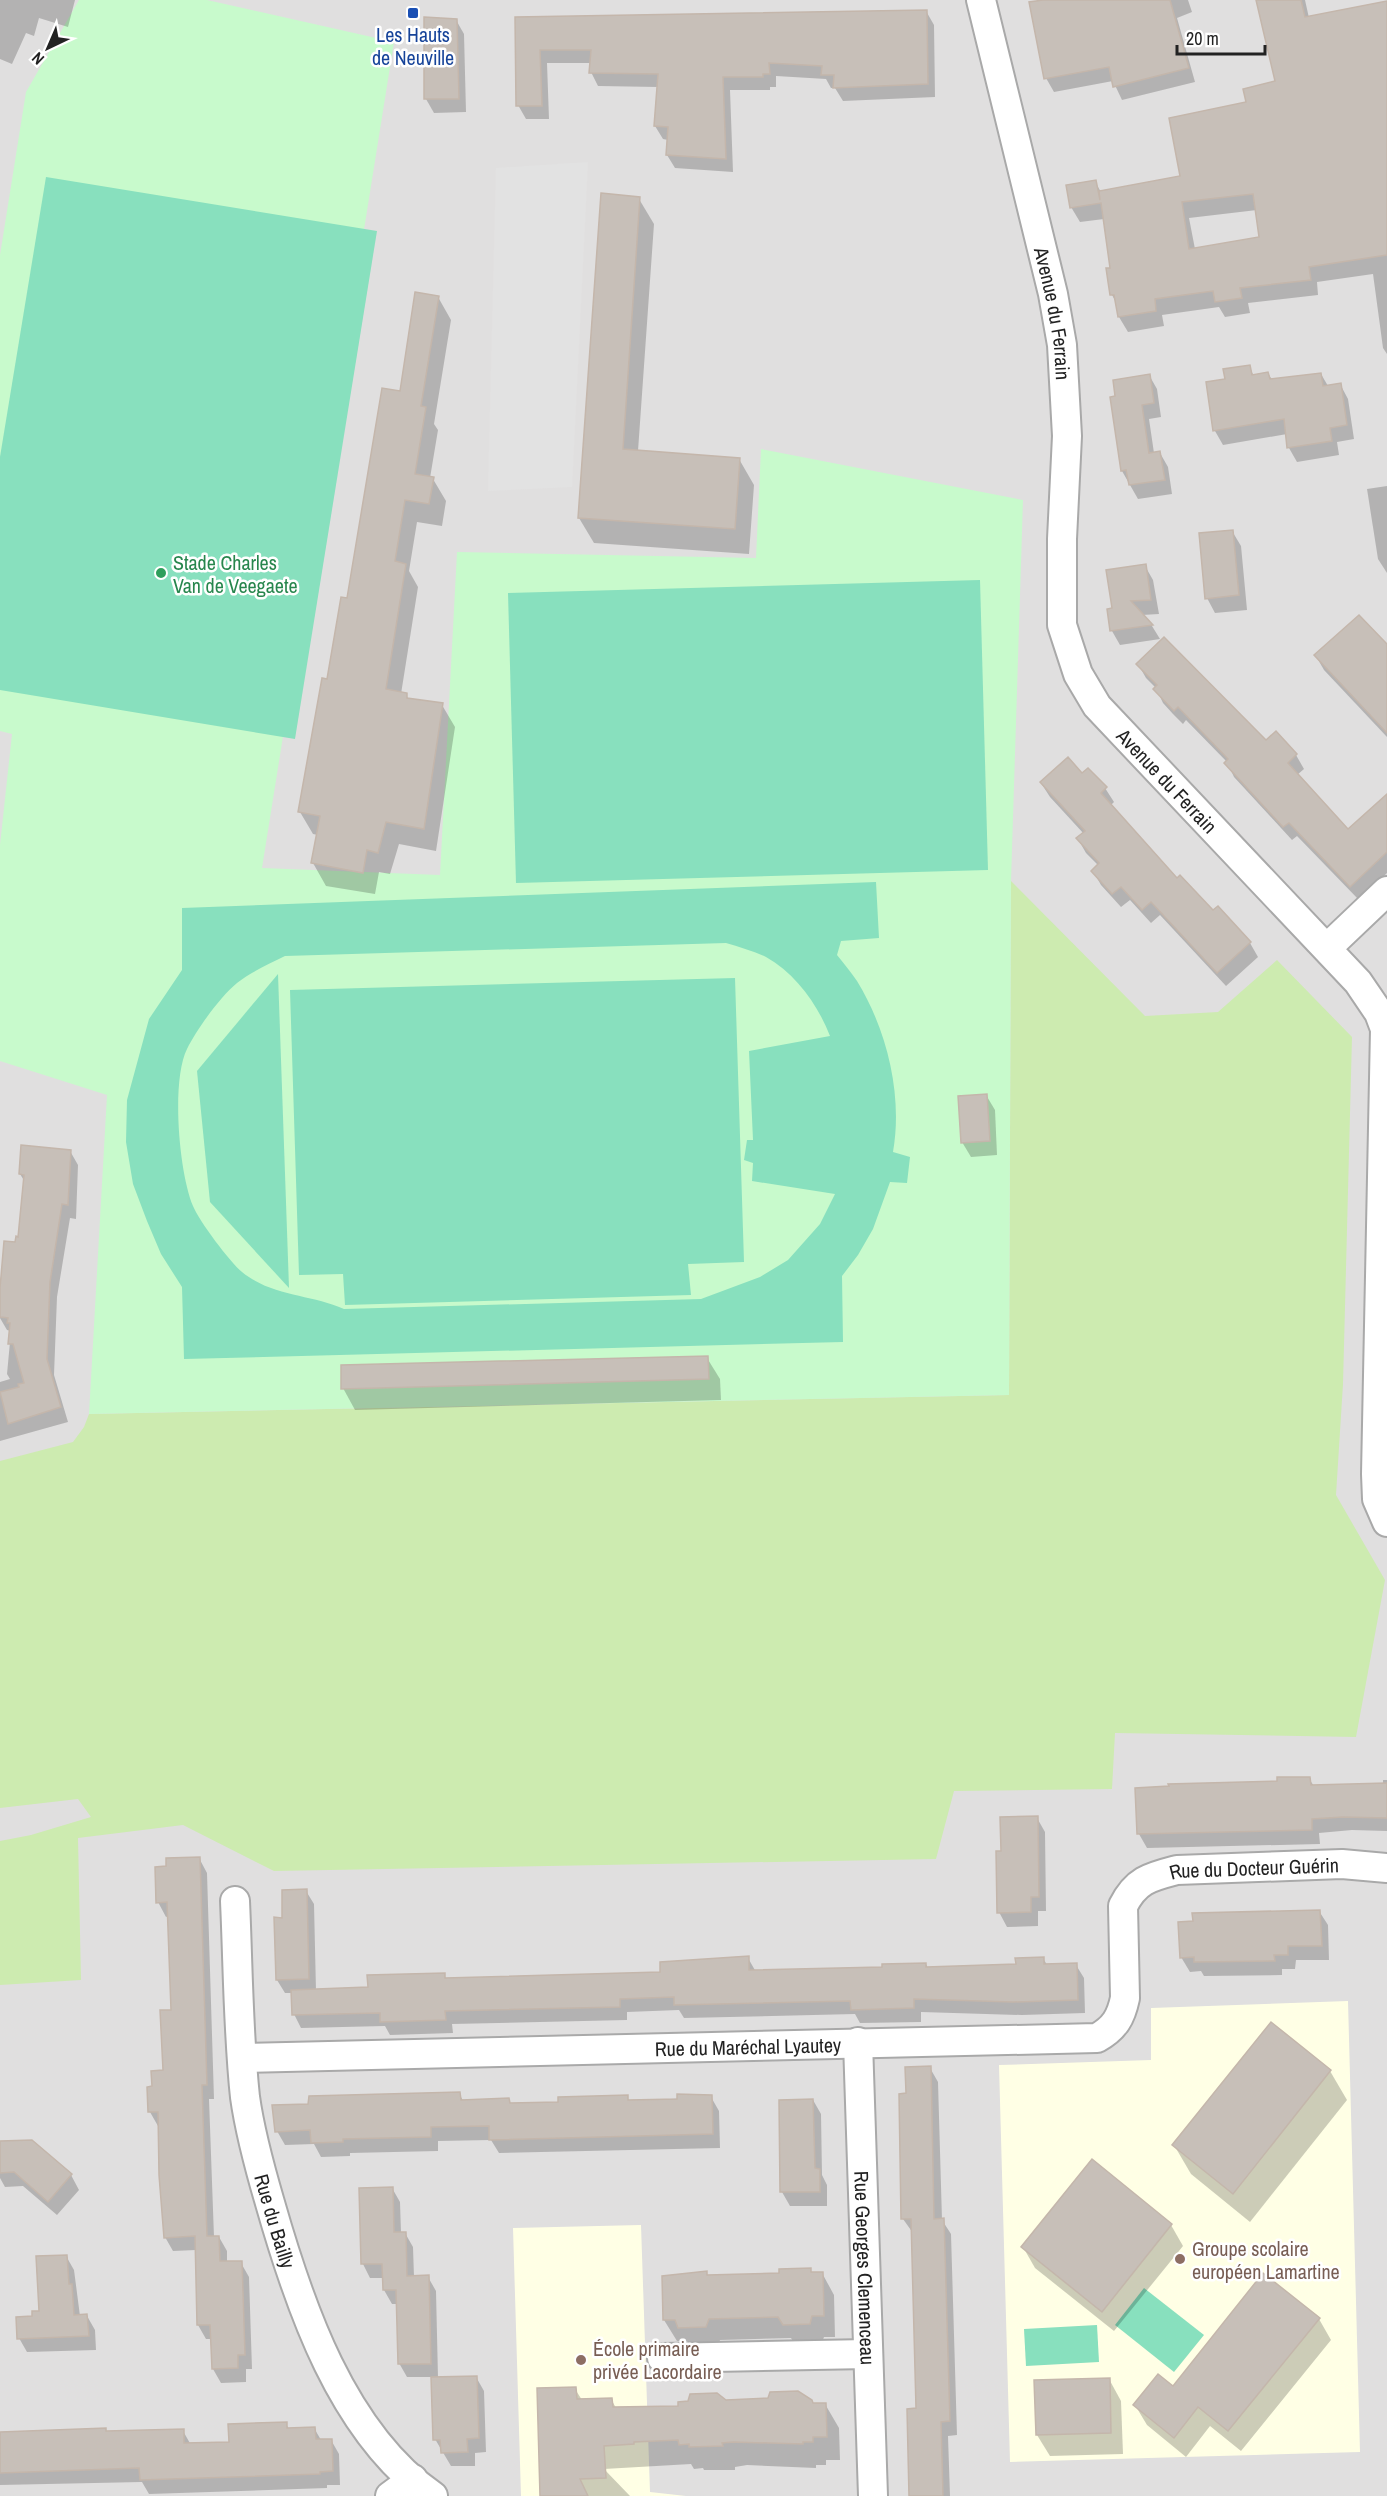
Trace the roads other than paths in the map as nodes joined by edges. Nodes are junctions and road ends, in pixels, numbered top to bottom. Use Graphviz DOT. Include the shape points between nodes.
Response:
graph roads {
  1 [pos="981,0"];
  2 [pos="1387,891"];
  3 [pos="1327,948"];
  4 [pos="1384,1189"];
  5 [pos="1387,1522"];
  6 [pos="1387,1868"];
  7 [pos="1129,1894"];
  8 [pos="235,1901"];
  9 [pos="858,2042"];
  10 [pos="242,2058"];
  11 [pos="868,2354"];
  12 [pos="662,2358"];
  13 [pos="423,2487"];
  14 [pos="390,2496"];
  15 [pos="873,2496"];
  1 -- 3 [label="street, Avenue du Ferrain" via="1062,345 1066,436 1060,607 1070,657 1086,690 1110,722"];
  2 -- 3 [label="street"];
  3 -- 4 [label="street, Avenue du Ferrain" via="1370,998 1385,1029"];
  4 -- 5 [label="street, Avenue du Ferrain" via="1376,1474 1377,1498"];
  6 -- 7 [label="street, Rue du Docteur Guérin" via="1342,1864 1177,1870 1139,1883"];
  7 -- 9 [label="street, Rue du Maréchal Lyautey" via="1123,1906 1125,1998 1119,2018 1098,2038"];
  8 -- 10 [label="street, Rue du Bailly"];
  9 -- 10 [label="street, Rue du Maréchal Lyautey"];
  9 -- 11 [label="street, Rue Georges Clemenceau"];
  10 -- 13 [label="street, Rue du Bailly" via="246,2098 265,2185 315,2334 353,2407 383,2448"];
  11 -- 12 [label="street"];
  11 -- 15 [label="street, Rue Georges Clemenceau"];
  13 -- 14 [label="street"];
}
